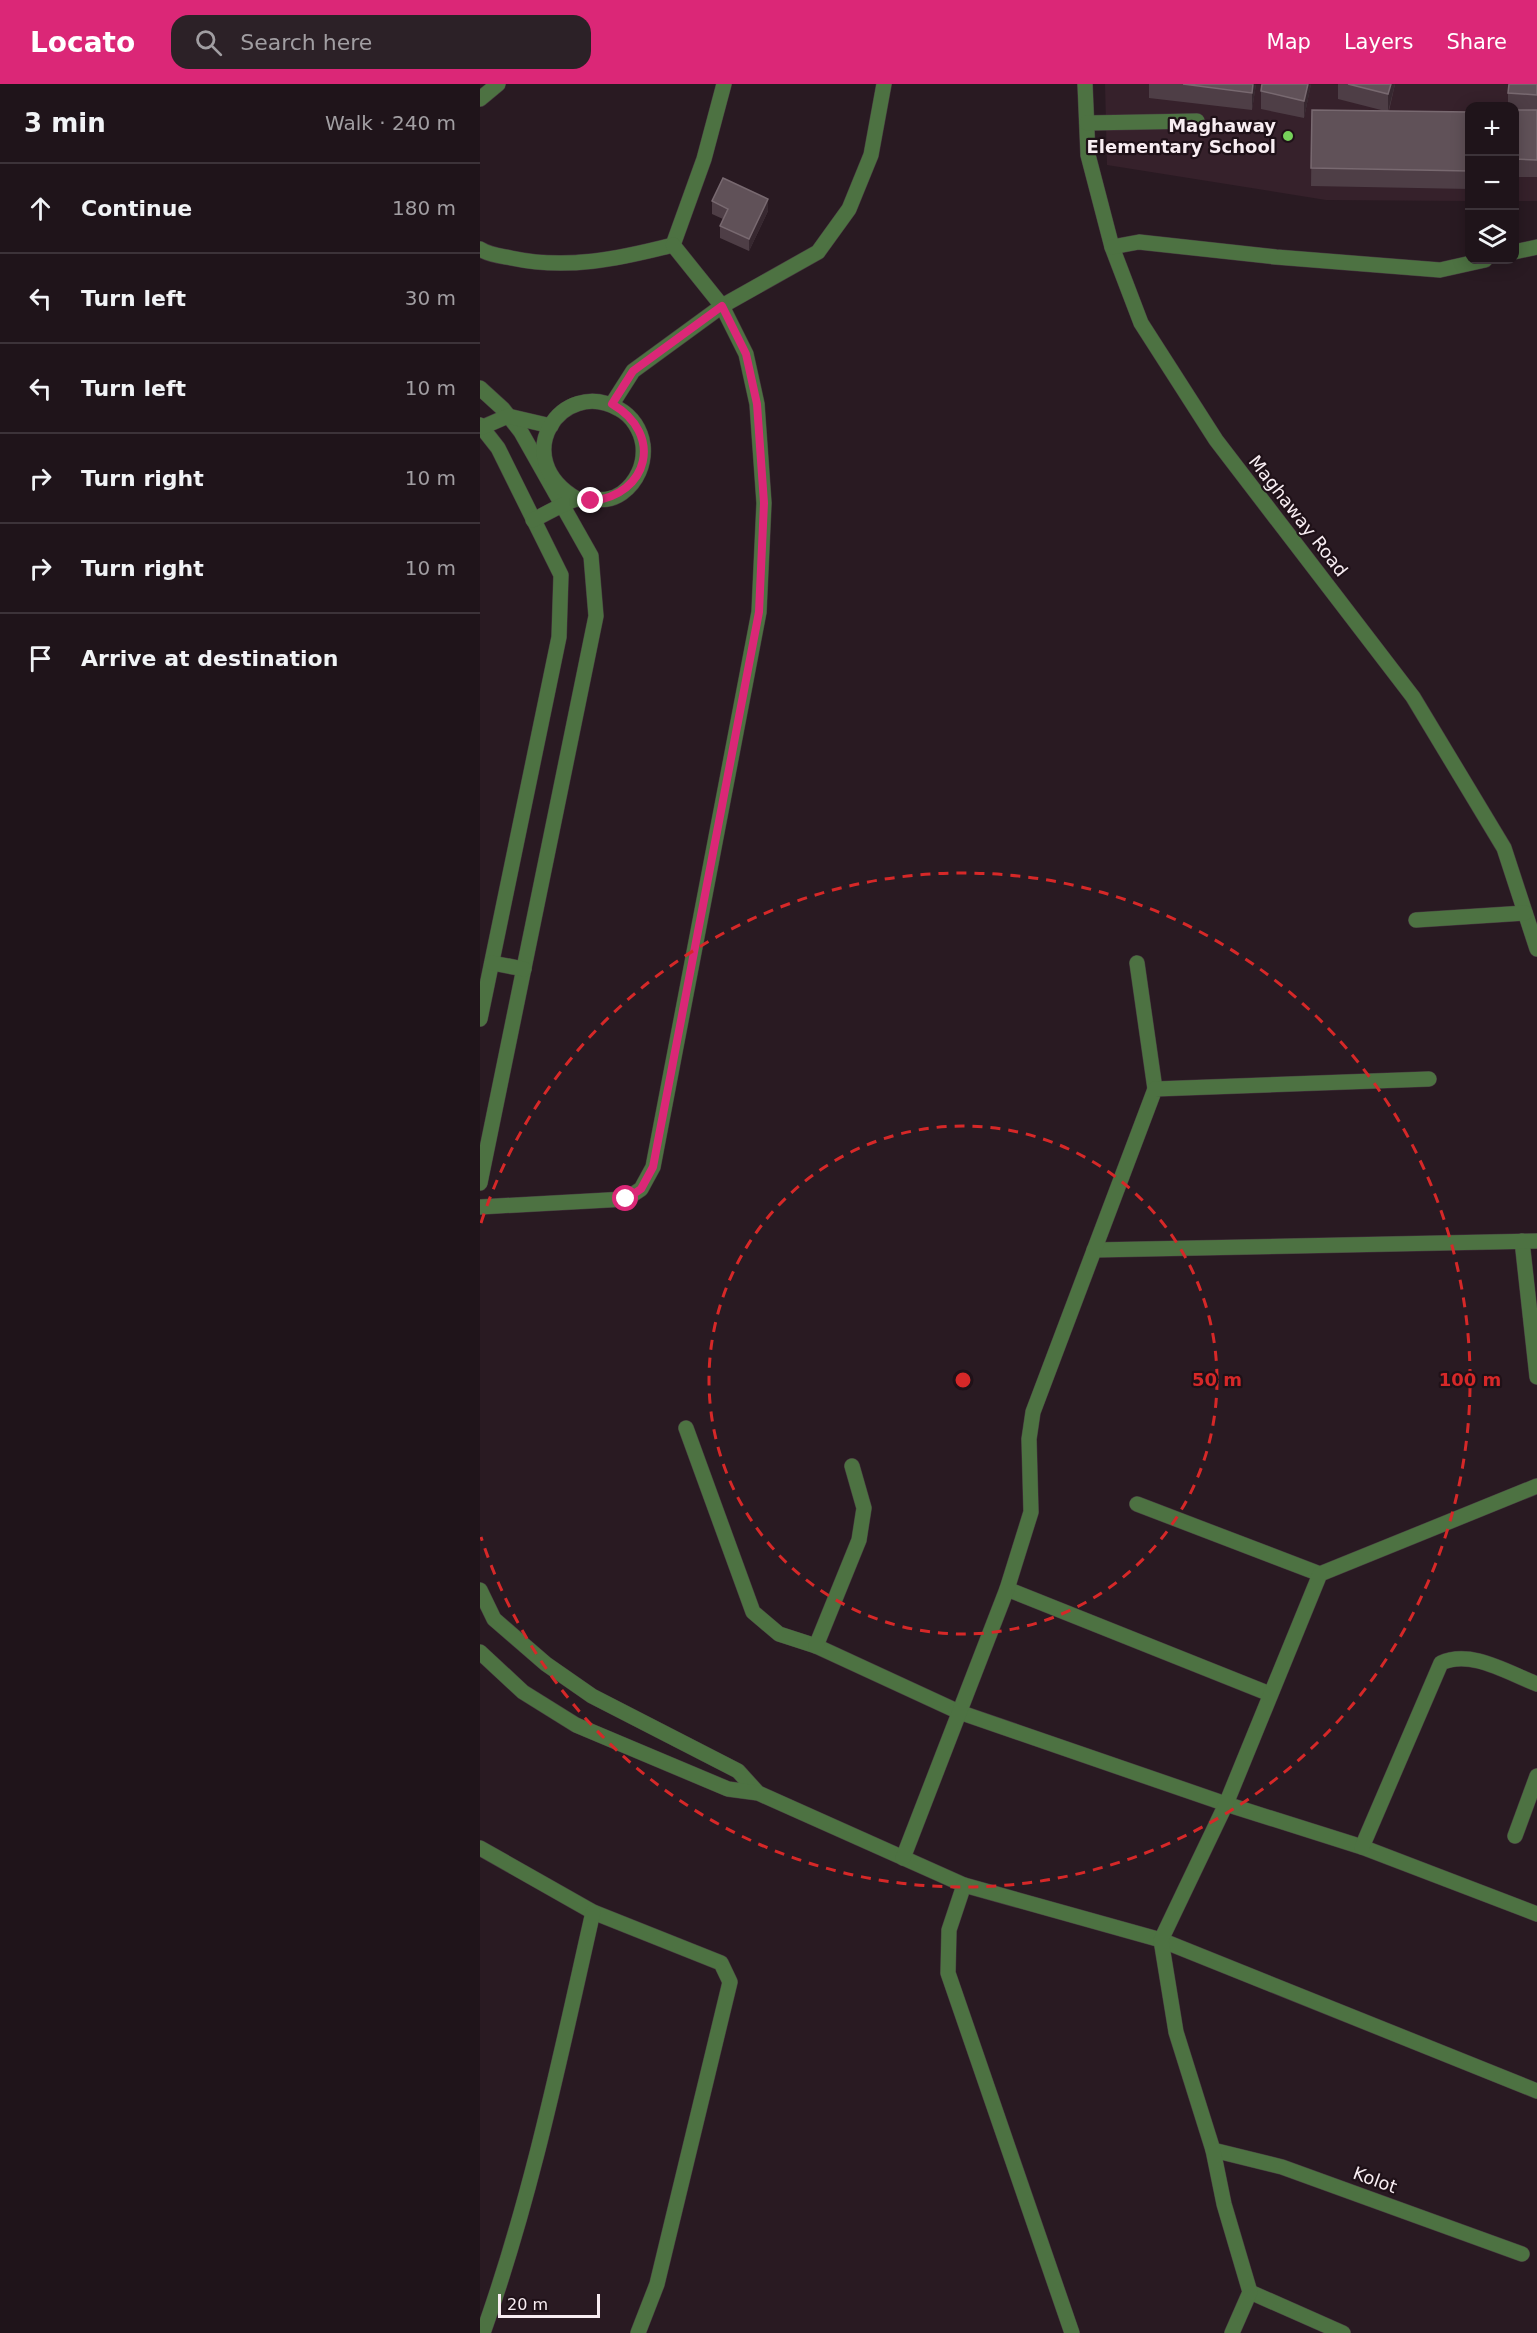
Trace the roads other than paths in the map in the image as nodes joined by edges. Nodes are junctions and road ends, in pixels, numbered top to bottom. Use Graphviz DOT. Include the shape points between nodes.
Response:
graph roads {
  1 [pos="498,84"];
  2 [pos="724,84"];
  3 [pos="884,84"];
  4 [pos="1085,84"];
  5 [pos="480,99"];
  6 [pos="1197,121"];
  7 [pos="1087,123"];
  8 [pos="673,245"];
  9 [pos="1112,247"];
  10 [pos="1537,247"];
  11 [pos="480,249"];
  12 [pos="1519,251"];
  13 [pos="1467,264"];
  14 [pos="722,306"];
  15 [pos="480,388"];
  16 [pos="612,404"];
  17 [pos="508,416"];
  18 [pos="482,426"];
  19 [pos="550,426"];
  20 [pos="577,499"];
  21 [pos="562,506"];
  22 [pos="533,520"];
  23 [pos="1525,913"];
  24 [pos="1416,920"];
  25 [pos="1537,949"];
  26 [pos="492,963"];
  27 [pos="1137,963"];
  28 [pos="524,969"];
  29 [pos="480,1019"];
  30 [pos="1429,1079"];
  31 [pos="1155,1089"];
  32 [pos="480,1183"];
  33 [pos="480,1207"];
  34 [pos="1529,1241"];
  35 [pos="1094,1250"];
  36 [pos="1537,1377"];
  37 [pos="686,1428"];
  38 [pos="852,1466"];
  39 [pos="1537,1486"];
  40 [pos="1137,1504"];
  41 [pos="1320,1574"];
  42 [pos="1007,1589"];
  43 [pos="480,1590"];
  44 [pos="816,1646"];
  45 [pos="480,1652"];
  46 [pos="1537,1684"];
  47 [pos="1270,1694"];
  48 [pos="959,1712"];
  49 [pos="1537,1776"];
  50 [pos="758,1793"];
  51 [pos="1226,1804"];
  52 [pos="1515,1836"];
  53 [pos="1362,1847"];
  54 [pos="480,1848"];
  55 [pos="903,1858"];
  56 [pos="964,1885"];
  57 [pos="593,1912"];
  58 [pos="1537,1914"];
  59 [pos="1161,1940"];
  60 [pos="1537,2091"];
  61 [pos="1213,2150"];
  62 [pos="1522,2254"];
  63 [pos="1250,2292"];
  64 [pos="483,2333"];
  65 [pos="638,2333"];
  66 [pos="1072,2333"];
  67 [pos="1232,2333"];
  68 [pos="1343,2333"];
  1 -- 5 [label="street"];
  2 -- 8 [label="street" via="704,159"];
  3 -- 14 [label="street" via="871,155 849,209 818,252"];
  4 -- 7 [label="street, Maghaway Road"];
  6 -- 7 [label="street"];
  7 -- 9 [label="street, Maghaway Road" via="1088,155"];
  8 -- 11 [label="street" via="578,265 537,264"];
  8 -- 14 [label="street"];
  9 -- 13 [label="street" via="1139,242 1440,270"];
  9 -- 23 [label="street, Maghaway Road" via="1141,323 1215,440 1413,697 1504,848"];
  10 -- 12 [label="street"];
  14 -- 16 [label="street" via="633,371"];
  14 -- 33 [label="street" via="746,354 757,404 764,503 759,612 653,1167 641,1189 626,1199"];
  15 -- 17 [label="street"];
  16 -- 19 [label="street" via="580,403 566,409"];
  16 -- 20 [label="street" via="626,412 639,431 644,454 640,470 621,494 606,500"];
  17 -- 18 [label="street"];
  17 -- 19 [label="street"];
  17 -- 21 [label="street"];
  18 -- 22 [label="street" via="498,448"];
  19 -- 20 [label="street" via="543,448 544,464 561,490"];
  20 -- 21 [label="street"];
  21 -- 22 [label="street"];
  21 -- 28 [label="street" via="591,556 596,616"];
  22 -- 26 [label="street" via="561,575 559,637"];
  23 -- 24 [label="street"];
  23 -- 25 [label="street, Maghaway Road"];
  26 -- 28 [label="street"];
  26 -- 29 [label="street"];
  27 -- 31 [label="street"];
  28 -- 32 [label="street"];
  30 -- 31 [label="street"];
  31 -- 35 [label="street"];
  34 -- 35 [label="street"];
  34 -- 36 [label="street"];
  35 -- 42 [label="street" via="1033,1412 1029,1439 1031,1512"];
  37 -- 44 [label="street" via="753,1612 779,1634"];
  38 -- 44 [label="street" via="864,1508 859,1540"];
  39 -- 41 [label="street"];
  40 -- 41 [label="street"];
  41 -- 47 [label="street"];
  42 -- 47 [label="street"];
  42 -- 48 [label="street"];
  43 -- 50 [label="street" via="494,1619 546,1664 592,1696 738,1771"];
  44 -- 48 [label="street"];
  45 -- 50 [label="street" via="523,1692 576,1725 728,1789"];
  46 -- 53 [label="street" via="1468,1658 1440,1663"];
  47 -- 51 [label="street"];
  48 -- 51 [label="street"];
  48 -- 55 [label="street"];
  49 -- 52 [label="street"];
  50 -- 55 [label="street"];
  51 -- 53 [label="street"];
  51 -- 59 [label="street"];
  53 -- 58 [label="street"];
  54 -- 57 [label="street"];
  55 -- 56 [label="street"];
  56 -- 59 [label="street"];
  56 -- 66 [label="street" via="949,1930 948,1973"];
  57 -- 64 [label="street" via="506,2271"];
  57 -- 65 [label="street" via="720,1963 730,1982 657,2284"];
  59 -- 60 [label="street"];
  59 -- 61 [label="street" via="1176,2032"];
  61 -- 62 [label="street, Kolot" via="1282,2168"];
  61 -- 63 [label="street"];
  63 -- 67 [label="street"];
  63 -- 68 [label="street"];
}
